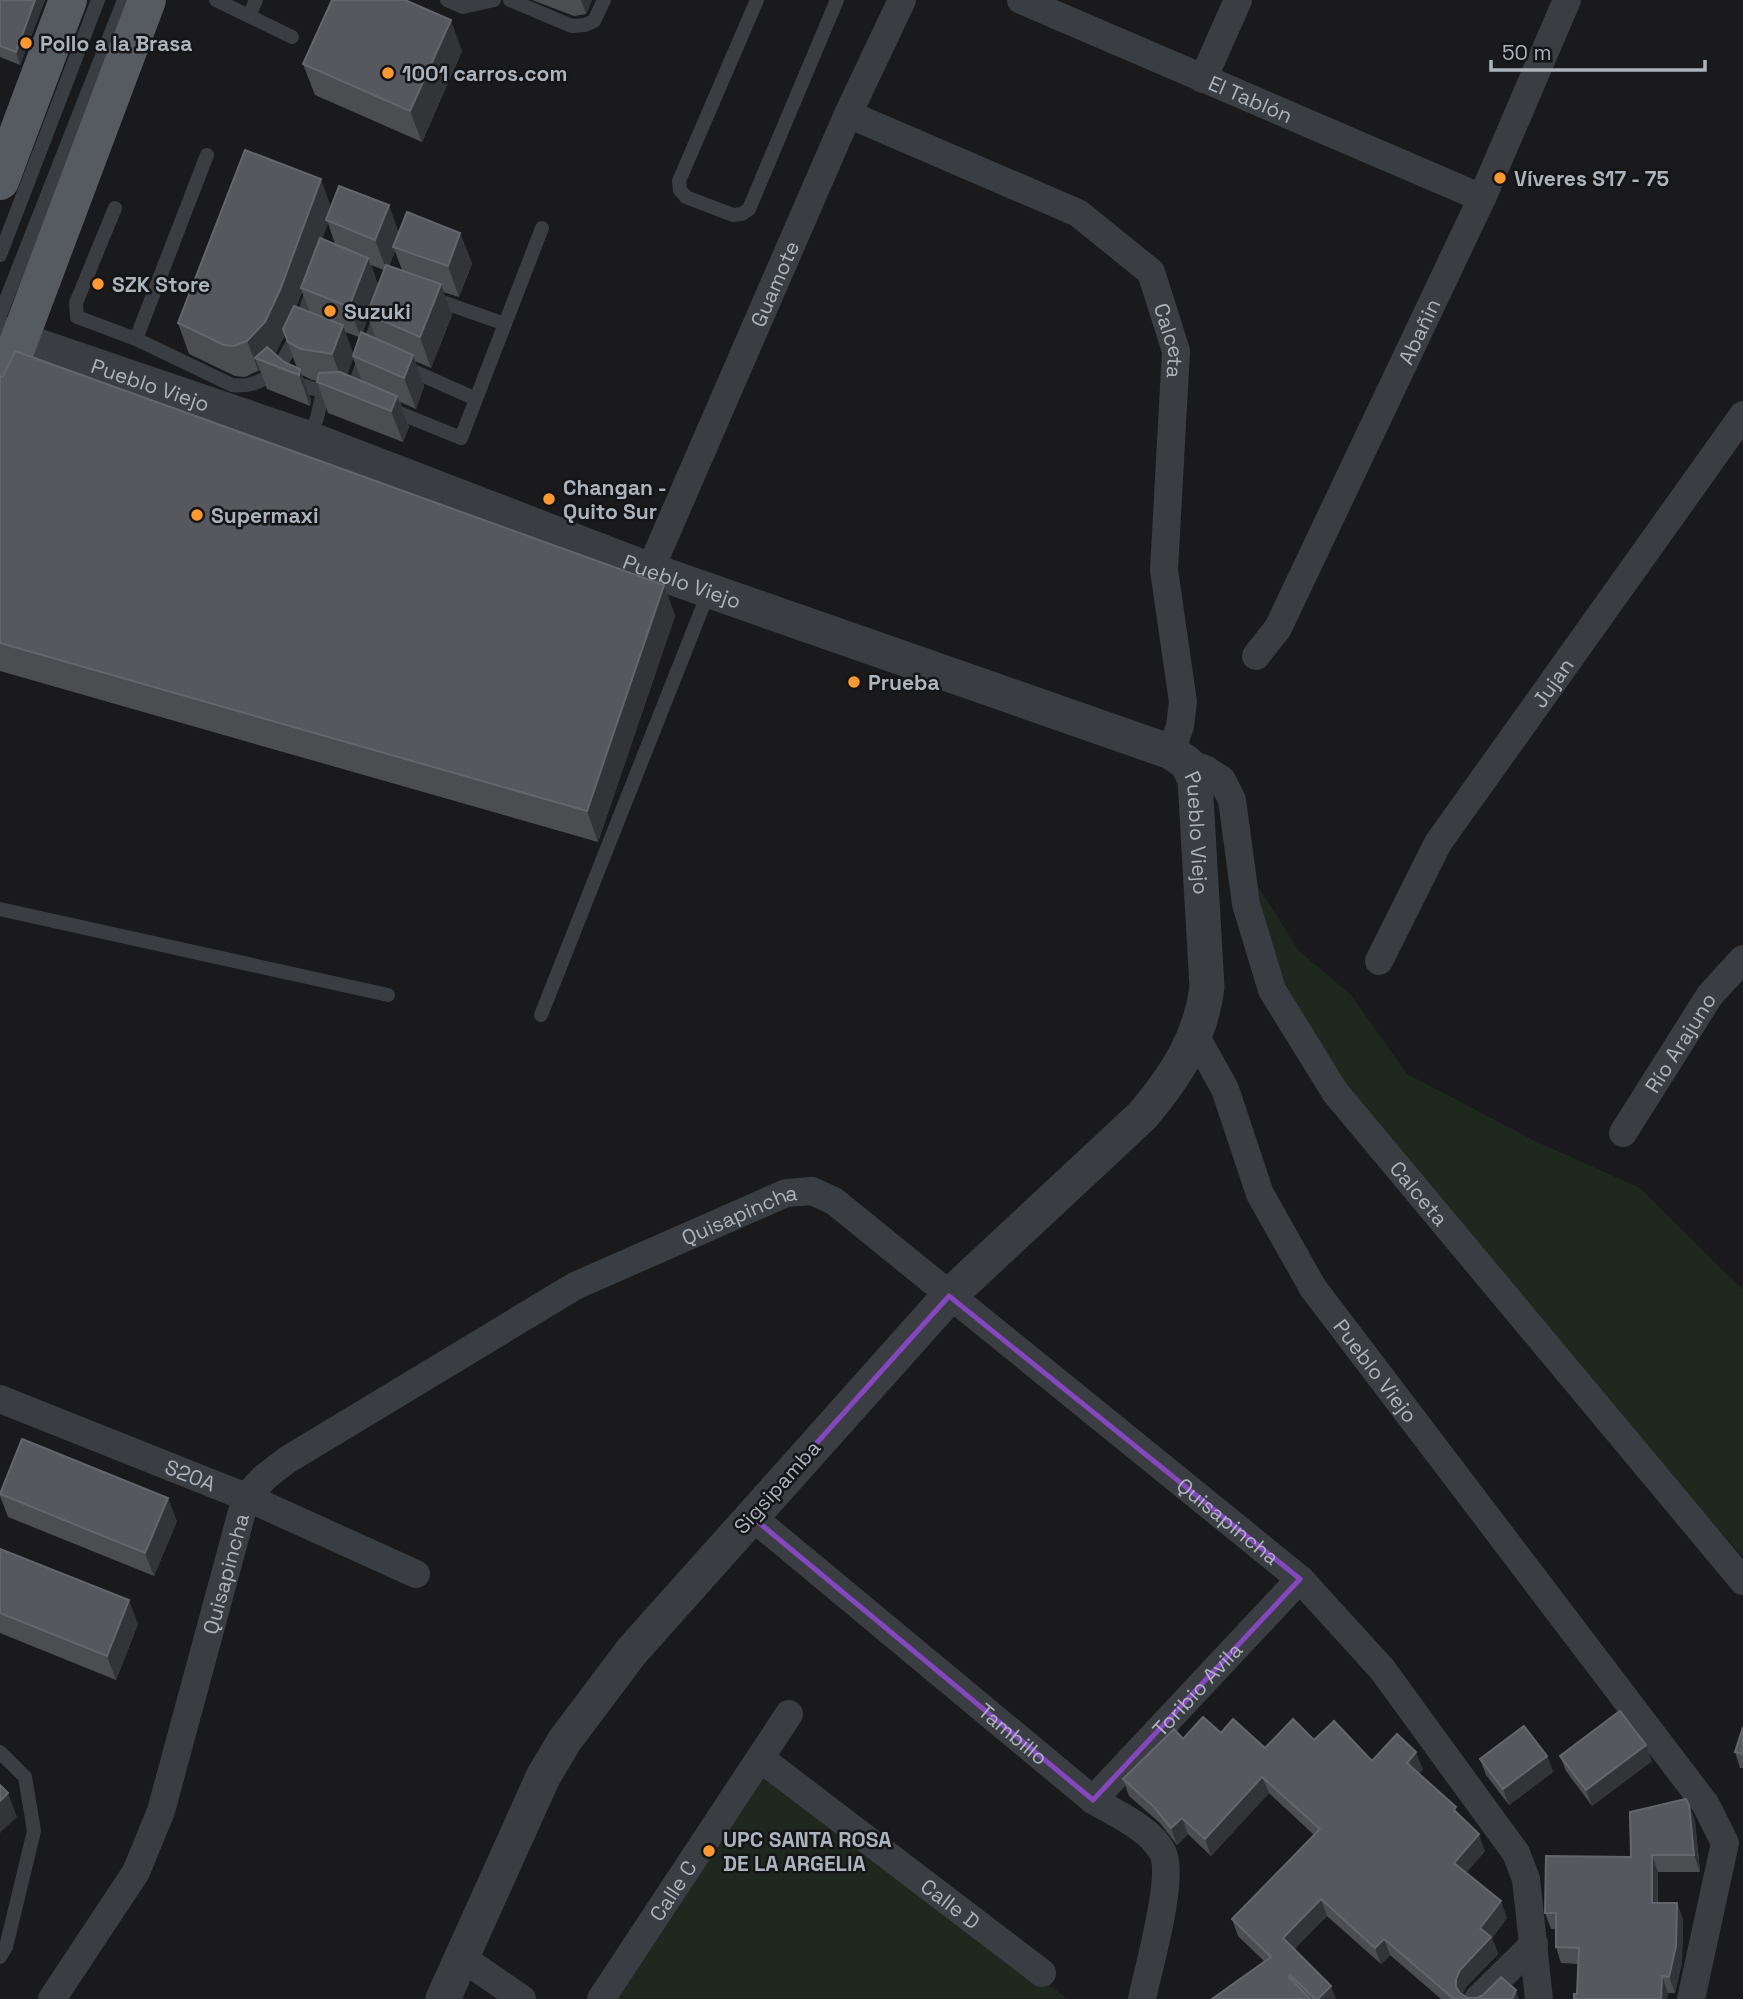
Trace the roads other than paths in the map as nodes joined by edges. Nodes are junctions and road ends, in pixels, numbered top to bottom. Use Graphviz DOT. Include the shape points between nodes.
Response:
graph roads {
  1 [pos="68,0"];
  2 [pos="99,0"];
  3 [pos="124,0"];
  4 [pos="147,0"];
  5 [pos="216,0"];
  6 [pos="256,0"];
  7 [pos="447,0"];
  8 [pos="494,0"];
  9 [pos="510,0"];
  10 [pos="604,0"];
  11 [pos="757,0"];
  12 [pos="836,0"];
  13 [pos="902,0"];
  14 [pos="1021,0"];
  15 [pos="1238,0"];
  16 [pos="1567,0"];
  17 [pos="249,16"];
  18 [pos="292,37"];
  19 [pos="1203,79"];
  20 [pos="848,114"];
  21 [pos="207,155"];
  22 [pos="0,181"];
  23 [pos="1482,198"];
  24 [pos="115,208"];
  25 [pos="542,228"];
  26 [pos="0,255"];
  27 [pos="316,279"];
  28 [pos="418,293"];
  29 [pos="384,306"];
  30 [pos="505,324"];
  31 [pos="7,329"];
  32 [pos="136,339"];
  33 [pos="372,353"];
  34 [pos="284,359"];
  35 [pos="0,391"];
  36 [pos="319,391"];
  37 [pos="364,398"];
  38 [pos="476,399"];
  39 [pos="1743,415"];
  40 [pos="305,437"];
  41 [pos="650,570"];
  42 [pos="709,591"];
  43 [pos="1256,656"];
  44 [pos="1179,757"];
  45 [pos="0,909"];
  46 [pos="1743,959"];
  47 [pos="1379,961"];
  48 [pos="388,995"];
  49 [pos="541,1015"];
  50 [pos="1196,1037"];
  51 [pos="1623,1133"];
  52 [pos="949,1296"];
  53 [pos="0,1399"];
  54 [pos="246,1497"];
  55 [pos="751,1516"];
  56 [pos="416,1574"];
  57 [pos="1300,1578"];
  58 [pos="1743,1581"];
  59 [pos="789,1714"];
  60 [pos="0,1752"];
  61 [pos="760,1758"];
  62 [pos="1093,1800"];
  63 [pos="1734,1843"];
  64 [pos="1534,1944"];
  65 [pos="0,1957"];
  66 [pos="461,1957"];
  67 [pos="1042,1973"];
  68 [pos="52,1999"];
  69 [pos="443,1999"];
  70 [pos="522,1999"];
  71 [pos="601,1999"];
  72 [pos="1142,1999"];
  73 [pos="1478,1999"];
  74 [pos="1539,1999"];
  75 [pos="1691,1999"];
  1 -- 22 [label="main road"];
  2 -- 26 [label="lane"];
  3 -- 31 [label="lane"];
  4 -- 31 [label="main road"];
  5 -- 17 [label="lane"];
  6 -- 17 [label="lane"];
  7 -- 8 [label="lane" via="463,7"];
  9 -- 10 [label="lane" via="572,26 594,21"];
  11 -- 12 [label="lane" via="679,181 686,197 733,215 749,209"];
  13 -- 20 [label="street, Guamote"];
  14 -- 19 [label="street, El Tablón"];
  15 -- 19 [label="street"];
  16 -- 23 [label="street, Abañin"];
  17 -- 18 [label="lane"];
  19 -- 23 [label="street, El Tablón"];
  20 -- 41 [label="street, Guamote"];
  20 -- 44 [label="street, Calceta" via="1078,213 1151,272 1176,351 1164,570 1184,702"];
  21 -- 32 [label="lane"];
  23 -- 43 [label="street, Abañin" via="1278,628"];
  24 -- 32 [label="lane" via="76,303 77,317"];
  25 -- 30 [label="lane"];
  27 -- 34 [label="lane" via="306,327"];
  28 -- 30 [label="lane"];
  29 -- 33 [label="lane"];
  30 -- 38 [label="lane"];
  31 -- 35 [label="main road"];
  31 -- 40 [label="street, Pueblo Viejo"];
  32 -- 34 [label="lane" via="232,385 246,387 264,380"];
  33 -- 37 [label="lane"];
  33 -- 38 [label="lane"];
  34 -- 36 [label="lane" via="290,378"];
  36 -- 37 [label="lane"];
  36 -- 40 [label="lane"];
  37 -- 38 [label="lane" via="461,438"];
  39 -- 47 [label="street, Jujan" via="1438,843"];
  40 -- 41 [label="street, Pueblo Viejo"];
  41 -- 42 [label="street, Pueblo Viejo"];
  42 -- 44 [label="street, Pueblo Viejo"];
  42 -- 49 [label="lane"];
  44 -- 50 [label="street, Pueblo Viejo" via="1195,780 1207,987"];
  44 -- 58 [label="street, Calceta" via="1222,780 1233,800 1246,904 1272,990 1335,1092"];
  45 -- 48 [label="lane"];
  46 -- 51 [label="street, Río Arajuno" via="1710,995"];
  50 -- 52 [label="street, Sigsipamba" via="1142,1116"];
  50 -- 63 [label="street, Pueblo Viejo" via="1225,1089 1260,1194 1313,1288"];
  52 -- 54 [label="street, Quisapincha" via="834,1201 812,1191 786,1194 575,1286 287,1460"];
  52 -- 55 [label="street, Sigsipamba"];
  52 -- 57 [label="street, Quisapincha"];
  53 -- 54 [label="street, S20A"];
  54 -- 56 [label="street, S20A"];
  54 -- 68 [label="street, Quisapincha" via="160,1811 136,1872"];
  55 -- 62 [label="street, Tambillo"];
  55 -- 66 [label="street, Sigsipamba" via="632,1651 565,1740 543,1777"];
  57 -- 62 [label="street, Toribio Avila"];
  57 -- 64 [label="street, Quisapincha" via="1382,1669 1516,1853 1526,1879"];
  59 -- 61 [label="street, Calle C"];
  60 -- 65 [label="lane" via="25,1777 34,1831"];
  61 -- 67 [label="street, Calle D"];
  61 -- 71 [label="street, Calle C"];
  62 -- 72 [label="street, Tambillo" via="1147,1833 1163,1853 1168,1879"];
  63 -- 75 [label="street, Pueblo Viejo"];
  64 -- 73 [label="street"];
  64 -- 74 [label="street, Quisapincha"];
  66 -- 69 [label="street, Sigsipamba"];
  66 -- 70 [label="street"];
}
